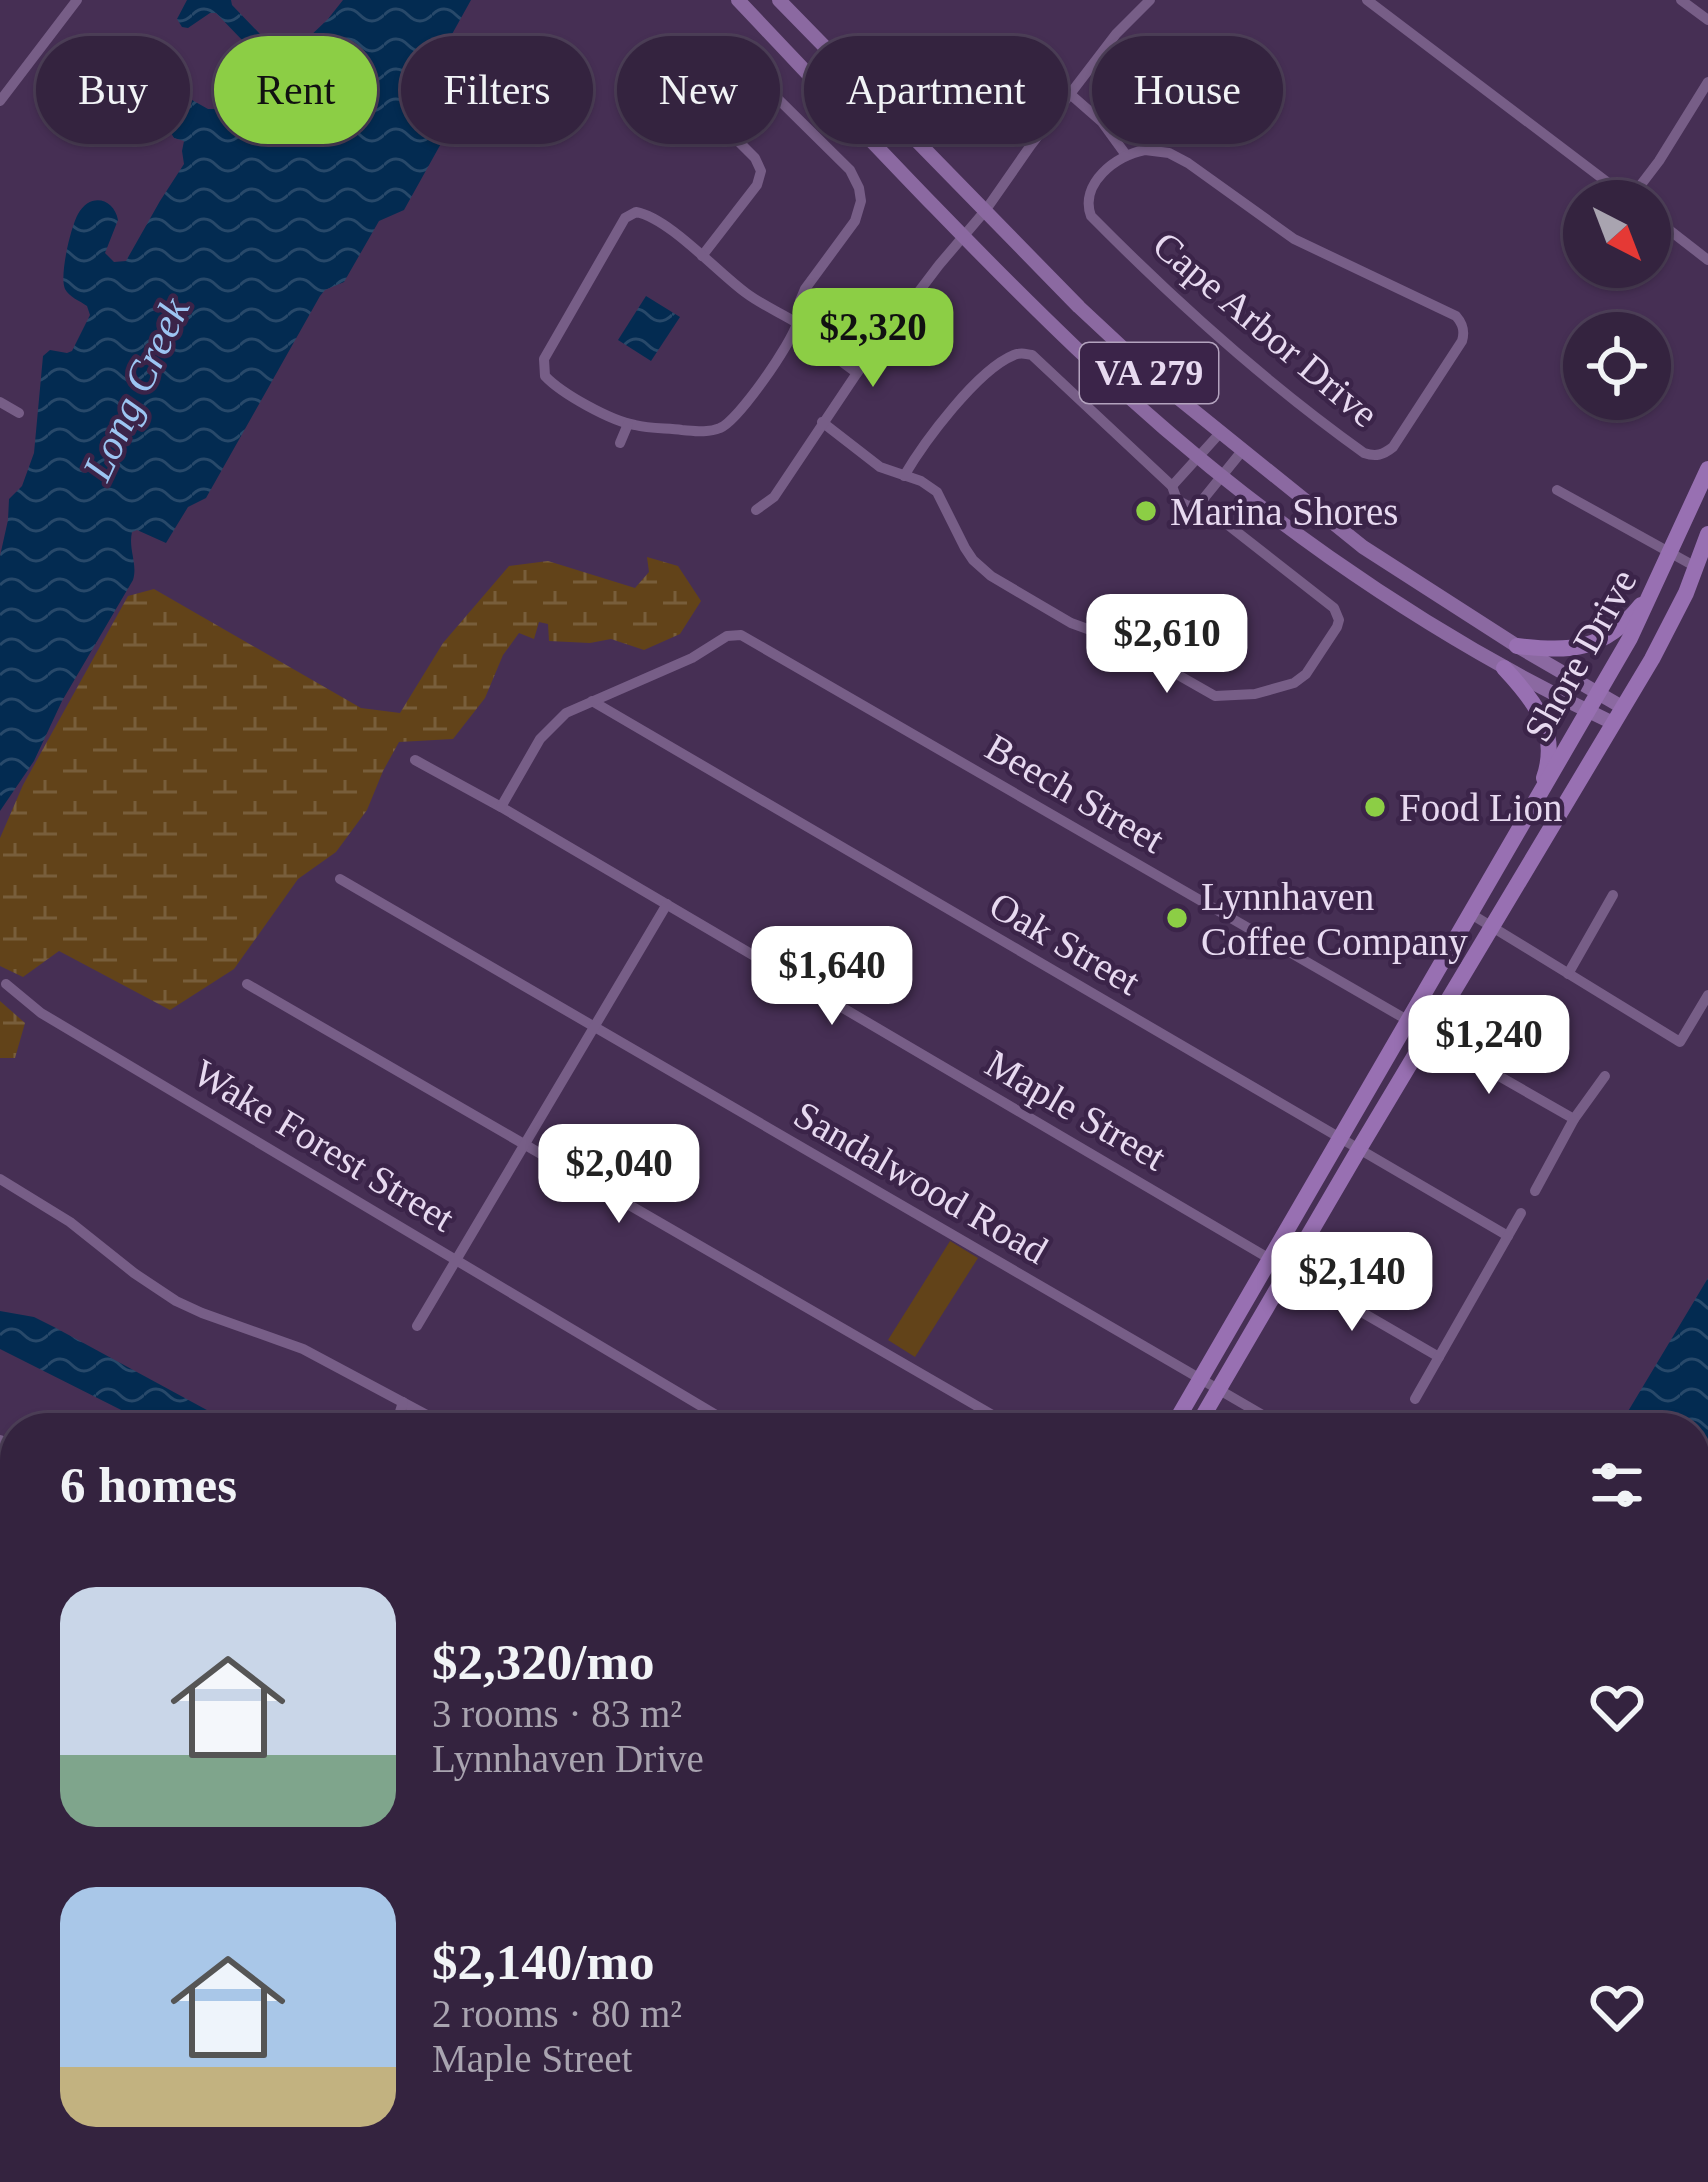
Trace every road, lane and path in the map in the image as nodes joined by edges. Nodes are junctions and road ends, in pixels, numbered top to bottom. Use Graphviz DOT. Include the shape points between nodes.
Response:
graph roads {
  1 [pos="76,0"];
  2 [pos="738,0"];
  3 [pos="779,0"];
  4 [pos="1150,0"];
  5 [pos="1366,0"];
  6 [pos="1681,0"];
  7 [pos="1708,20"];
  8 [pos="1708,82"];
  9 [pos="1070,94"];
  10 [pos="780,100"];
  11 [pos="0,101"];
  12 [pos="741,144"];
  13 [pos="1126,155"];
  14 [pos="1604,180"];
  15 [pos="1645,180"];
  16 [pos="985,211"];
  17 [pos="1671,231"];
  18 [pos="965,236"];
  19 [pos="702,256"];
  20 [pos="1708,260"];
  21 [pos="797,323"];
  22 [pos="857,373"];
  23 [pos="0,402"];
  24 [pos="19,413"];
  25 [pos="823,422"];
  26 [pos="628,424"];
  27 [pos="1220,434"];
  28 [pos="620,443"];
  29 [pos="1241,451"];
  30 [pos="1198,456"];
  31 [pos="1708,469"];
  32 [pos="904,476"];
  33 [pos="1222,476"];
  34 [pos="1172,486"];
  35 [pos="1557,490"];
  36 [pos="1199,503"];
  37 [pos="756,510"];
  38 [pos="1708,534"];
  39 [pos="1670,554"];
  40 [pos="1696,566"];
  41 [pos="1656,586"];
  42 [pos="1516,646"];
  43 [pos="1504,668"];
  44 [pos="1599,695"];
  45 [pos="592,701"];
  46 [pos="1589,712"];
  47 [pos="1618,715"];
  48 [pos="415,760"];
  49 [pos="1536,802"];
  50 [pos="501,806"];
  51 [pos="340,879"];
  52 [pos="1613,895"];
  53 [pos="667,904"];
  54 [pos="1471,914"];
  55 [pos="1492,927"];
  56 [pos="1568,974"];
  57 [pos="7,984"];
  58 [pos="247,984"];
  59 [pos="1708,995"];
  60 [pos="1408,1021"];
  61 [pos="594,1028"];
  62 [pos="1427,1035"];
  63 [pos="1605,1076"];
  64 [pos="1574,1119"];
  65 [pos="1340,1138"];
  66 [pos="524,1145"];
  67 [pos="1358,1149"];
  68 [pos="0,1179"];
  69 [pos="1534,1191"];
  70 [pos="1521,1213"];
  71 [pos="1508,1236"];
  72 [pos="1270,1258"];
  73 [pos="458,1259"];
  74 [pos="1288,1270"];
  75 [pos="417,1326"];
  76 [pos="1439,1357"];
  77 [pos="1200,1379"];
  78 [pos="1219,1390"];
  79 [pos="1415,1399"];
  80 [pos="403,1402"];
  81 [pos="400,1413"];
  82 [pos="423,1413"];
  83 [pos="713,1413"];
  84 [pos="989,1413"];
  85 [pos="1181,1413"];
  86 [pos="1205,1413"];
  87 [pos="1259,1413"];
  1 -- 11 [label="street"];
  2 -- 18 [label="main road, VA 279"];
  3 -- 16 [label="main road, VA 279"];
  4 -- 9 [label="street"];
  5 -- 14 [label="street"];
  6 -- 7 [label="street"];
  8 -- 15 [label="street"];
  9 -- 13 [label="street"];
  9 -- 16 [label="street"];
  10 -- 21 [label="street" via="850,170 861,201 805,289"];
  12 -- 19 [label="street" via="761,171 757,185"];
  13 -- 13 [label="street, Cape Arbor Drive" via="1092,188 1091,216 1244,361 1330,429 1372,456 1393,447 1462,341 1456,316 1294,238 1169,153"];
  16 -- 18 [label="street"];
  16 -- 27 [label="main road, VA 279"];
  17 -- 20 [label="street"];
  18 -- 22 [label="street"];
  18 -- 30 [label="main road, VA 279"];
  19 -- 21 [label="street"];
  19 -- 26 [label="street" via="646,214 630,214 544,359 550,381"];
  21 -- 22 [label="street"];
  21 -- 26 [label="street" via="729,423 701,431"];
  22 -- 25 [label="street"];
  23 -- 24 [label="street"];
  25 -- 32 [label="street"];
  25 -- 37 [label="street" via="774,497"];
  26 -- 28 [label="street"];
  27 -- 29 [label="main road, VA 279"];
  27 -- 30 [label="street"];
  29 -- 33 [label="street"];
  29 -- 42 [label="main road, VA 279" via="1364,547"];
  30 -- 33 [label="main road, VA 279"];
  30 -- 34 [label="street"];
  31 -- 39 [label="highway, Shore Drive"];
  32 -- 34 [label="street" via="973,388 1025,353"];
  32 -- 36 [label="street" via="937,492 984,571 1055,614 1215,696 1294,683 1337,627 1337,614"];
  33 -- 36 [label="street"];
  33 -- 43 [label="main road, VA 279"];
  34 -- 36 [label="street" via="1183,504"];
  35 -- 39 [label="street"];
  38 -- 40 [label="highway, Shore Drive"];
  39 -- 40 [label="street"];
  39 -- 41 [label="highway, Shore Drive"];
  40 -- 47 [label="highway, Shore Drive"];
  41 -- 42 [label="highway" via="1598,643"];
  41 -- 44 [label="highway, Shore Drive"];
  42 -- 44 [label="main road, VA 279"];
  43 -- 46 [label="main road, VA 279"];
  43 -- 49 [label="highway" via="1537,705 1548,734"];
  44 -- 46 [label="highway, Shore Drive"];
  44 -- 47 [label="main road, VA 279"];
  45 -- 50 [label="street" via="546,731"];
  45 -- 60 [label="street, Beech Street" via="733,634"];
  45 -- 65 [label="street, Oak Street"];
  46 -- 47 [label="main road, VA 279"];
  46 -- 49 [label="highway, Shore Drive"];
  47 -- 55 [label="highway, Shore Drive"];
  48 -- 50 [label="street, Maple Street"];
  49 -- 54 [label="highway, Shore Drive"];
  50 -- 53 [label="street, Maple Street"];
  51 -- 61 [label="street, Sandalwood Road"];
  52 -- 56 [label="street"];
  53 -- 61 [label="street"];
  53 -- 72 [label="street, Maple Street"];
  54 -- 55 [label="street"];
  54 -- 60 [label="highway, Shore Drive"];
  55 -- 56 [label="street"];
  55 -- 62 [label="highway, Shore Drive"];
  56 -- 59 [label="street" via="1680,1042"];
  57 -- 73 [label="street, Wake Forest Street" via="41,1012"];
  58 -- 66 [label="street"];
  60 -- 65 [label="highway, Shore Drive"];
  61 -- 66 [label="street"];
  61 -- 77 [label="street, Sandalwood Road"];
  62 -- 64 [label="street"];
  62 -- 67 [label="highway, Shore Drive"];
  63 -- 64 [label="street"];
  64 -- 69 [label="street"];
  65 -- 67 [label="street, Oak Street"];
  65 -- 72 [label="highway, Shore Drive"];
  66 -- 73 [label="street"];
  66 -- 84 [label="street"];
  67 -- 71 [label="street, Oak Street"];
  67 -- 74 [label="highway, Shore Drive"];
  68 -- 80 [label="street" via="176,1300 303,1348"];
  70 -- 71 [label="street"];
  71 -- 76 [label="street"];
  72 -- 77 [label="highway, Shore Drive"];
  73 -- 75 [label="street"];
  73 -- 83 [label="street, Wake Forest Street"];
  74 -- 76 [label="street"];
  74 -- 78 [label="highway, Shore Drive"];
  76 -- 79 [label="street"];
  77 -- 78 [label="street, Sandalwood Road"];
  77 -- 85 [label="highway, Shore Drive"];
  78 -- 86 [label="highway, Shore Drive"];
  78 -- 87 [label="street, Sandalwood Road"];
  80 -- 81 [label="street"];
  80 -- 82 [label="street"];
}
